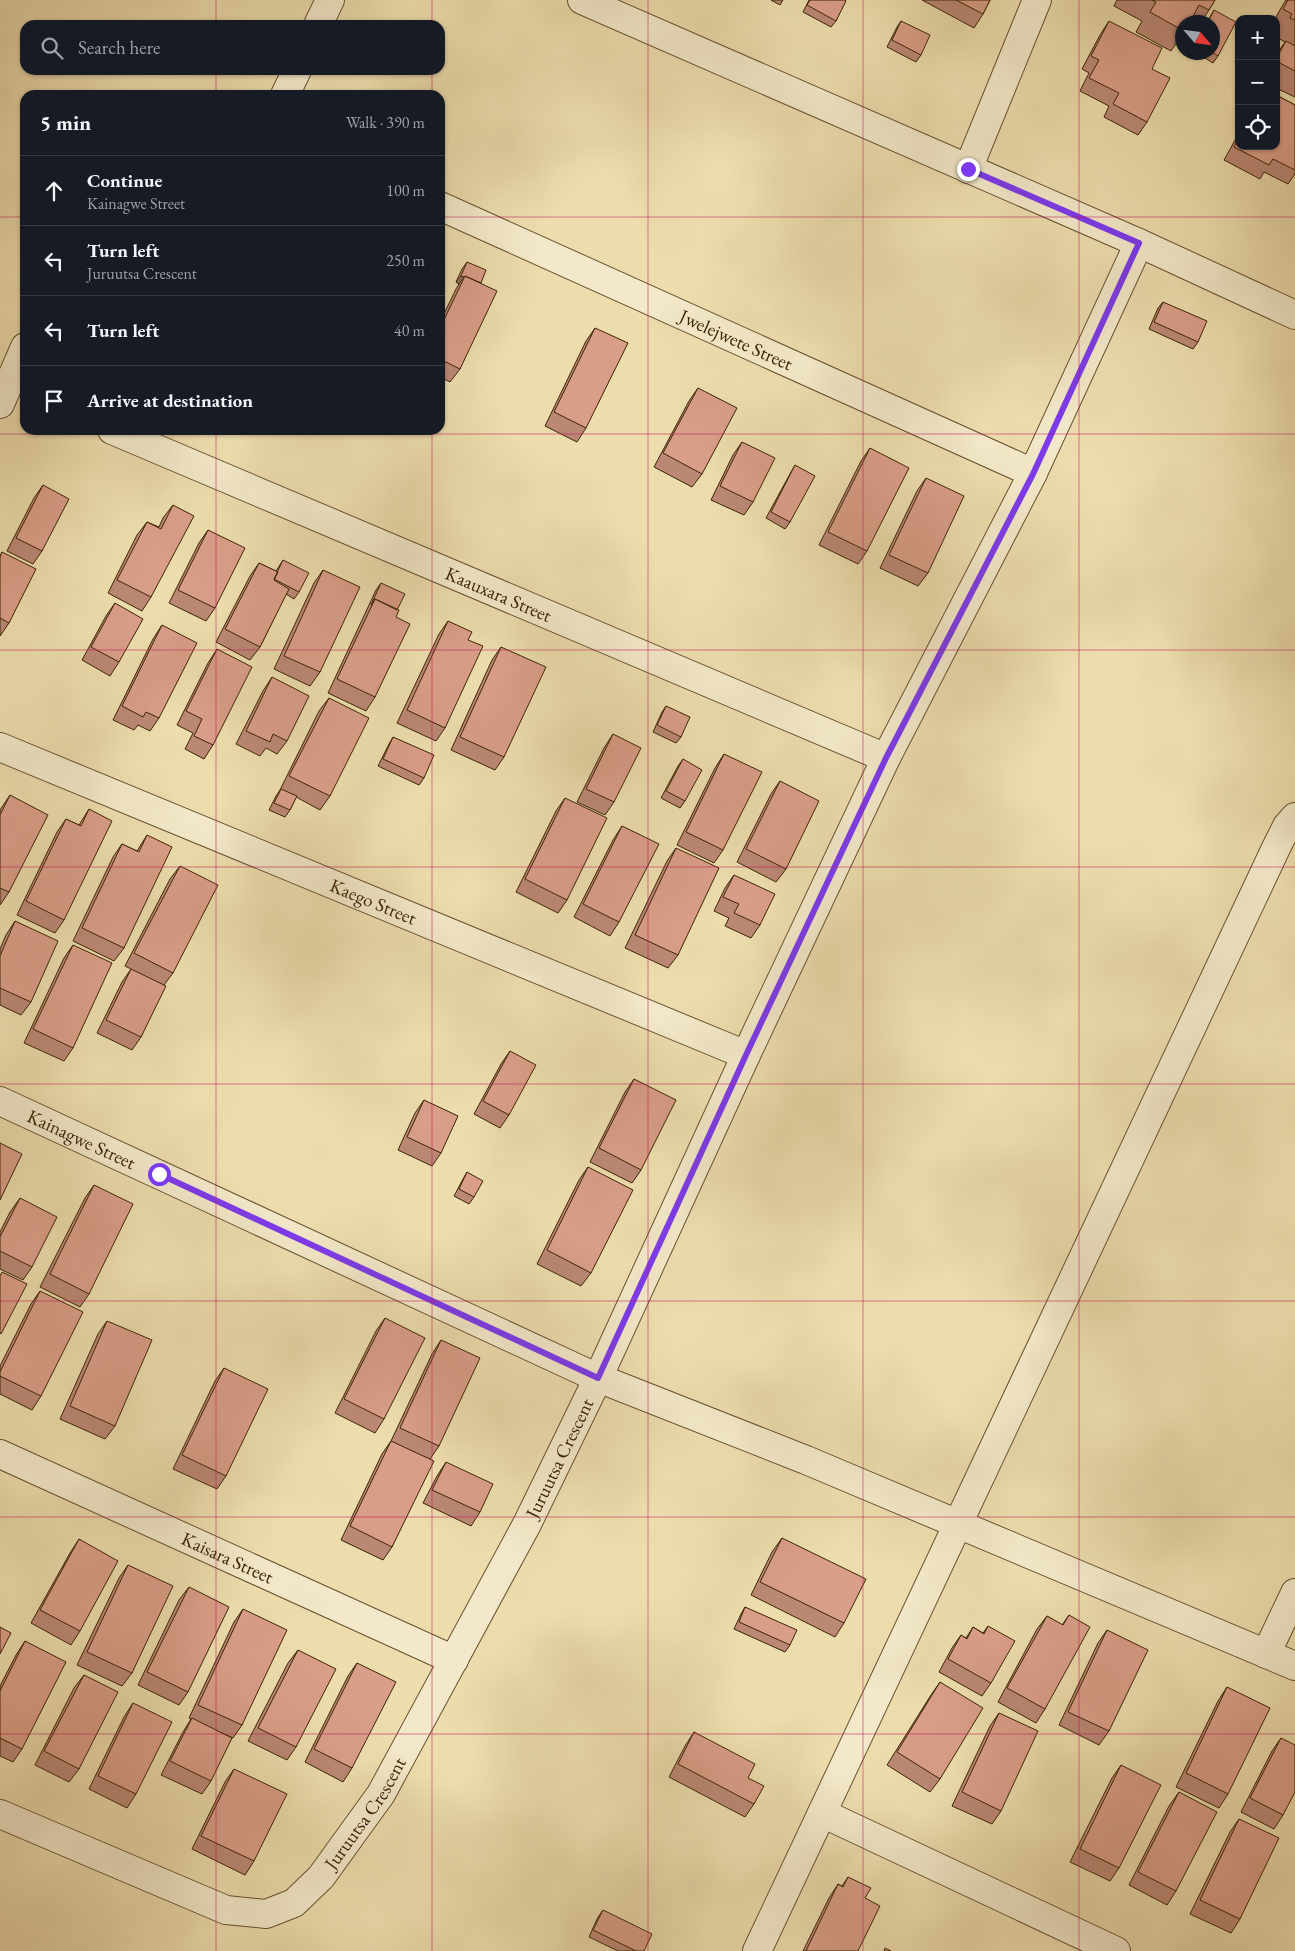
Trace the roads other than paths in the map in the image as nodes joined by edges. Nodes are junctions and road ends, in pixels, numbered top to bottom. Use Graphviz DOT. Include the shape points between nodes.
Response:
graph roads {
  1 [pos="330,0"];
  2 [pos="582,0"];
  3 [pos="1037,0"];
  4 [pos="320,20"];
  5 [pos="295,75"];
  6 [pos="287,90"];
  7 [pos="968,169"];
  8 [pos="445,208"];
  9 [pos="1139,243"];
  10 [pos="1295,315"];
  11 [pos="20,364"];
  12 [pos="11,394"];
  13 [pos="124,435"];
  14 [pos="1033,474"];
  15 [pos="0,747"];
  16 [pos="886,758"];
  17 [pos="1295,817"];
  18 [pos="746,1055"];
  19 [pos="0,1101"];
  20 [pos="598,1378"];
  21 [pos="0,1454"];
  22 [pos="959,1523"];
  23 [pos="1295,1593"];
  24 [pos="1266,1654"];
  25 [pos="454,1660"];
  26 [pos="1295,1666"];
  27 [pos="822,1813"];
  28 [pos="0,1814"];
  29 [pos="757,1951"];
  30 [pos="1116,1951"];
  1 -- 4 [label="street"];
  2 -- 7 [label="street"];
  3 -- 7 [label="street"];
  5 -- 6 [label="street"];
  7 -- 9 [label="street"];
  8 -- 14 [label="street, Jwelejwete Street"];
  9 -- 10 [label="street"];
  9 -- 14 [label="street, Juruutsa Crescent"];
  11 -- 12 [label="street"];
  13 -- 16 [label="street, Kaauxara Street"];
  14 -- 16 [label="street, Juruutsa Crescent"];
  15 -- 18 [label="street, Kaego Street"];
  16 -- 18 [label="street, Juruutsa Crescent"];
  17 -- 22 [label="street" via="1276,848"];
  18 -- 20 [label="street, Juruutsa Crescent"];
  19 -- 20 [label="street, Kainagwe Street"];
  20 -- 22 [label="street, Kainagwe Street"];
  20 -- 25 [label="street, Juruutsa Crescent" via="528,1524"];
  21 -- 25 [label="street, Kaisara Street"];
  22 -- 24 [label="street, Kainagwe Street"];
  22 -- 27 [label="street"];
  23 -- 24 [label="street"];
  24 -- 26 [label="street, Kainagwe Street"];
  25 -- 28 [label="street, Juruutsa Crescent" via="381,1794 321,1877 294,1902 266,1914 226,1910"];
  27 -- 29 [label="street"];
  27 -- 30 [label="street"];
}
